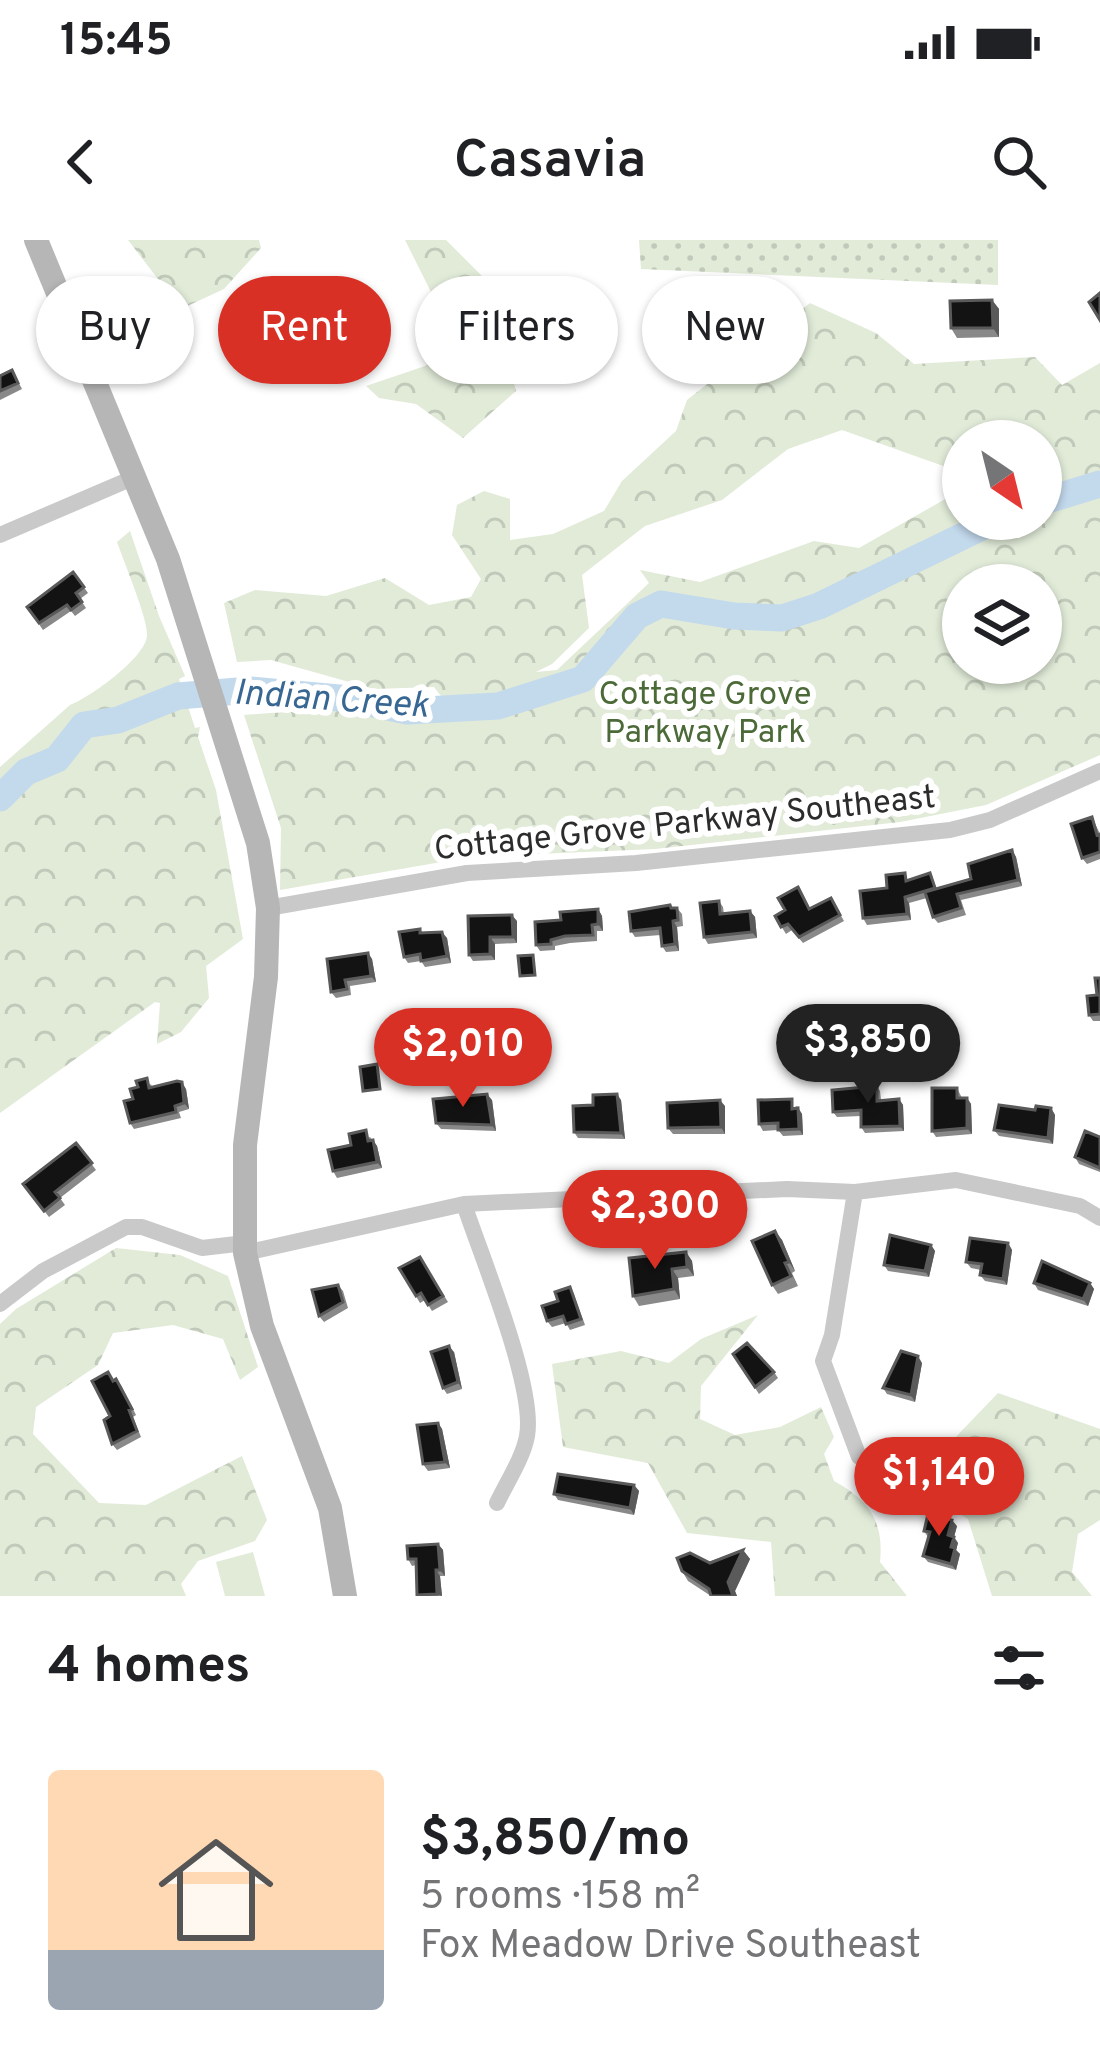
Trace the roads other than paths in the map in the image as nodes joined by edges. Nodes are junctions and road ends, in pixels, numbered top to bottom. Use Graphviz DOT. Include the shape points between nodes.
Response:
graph roads {
  1 [pos="36,240"];
  2 [pos="135,477"];
  3 [pos="0,535"];
  4 [pos="1100,771"];
  5 [pos="268,908"];
  6 [pos="855,1192"];
  7 [pos="464,1204"];
  8 [pos="1100,1218"];
  9 [pos="245,1248"];
  10 [pos="0,1304"];
  11 [pos="859,1457"];
  12 [pos="497,1503"];
  13 [pos="345,1596"];
  1 -- 2 [label="main road"];
  2 -- 3 [label="street"];
  2 -- 5 [label="main road" via="258,843"];
  4 -- 5 [label="street, Cottage Grove Parkway Southeast" via="950,830 467,873"];
  5 -- 9 [label="main road" via="244,1145"];
  6 -- 7 [label="street"];
  6 -- 8 [label="street" via="956,1180 1080,1206"];
  6 -- 11 [label="street" via="824,1361"];
  7 -- 9 [label="street"];
  7 -- 12 [label="street" via="528,1413 527,1438"];
  9 -- 10 [label="street" via="202,1248 126,1227"];
  9 -- 13 [label="main road" via="262,1326 330,1508"];
}
